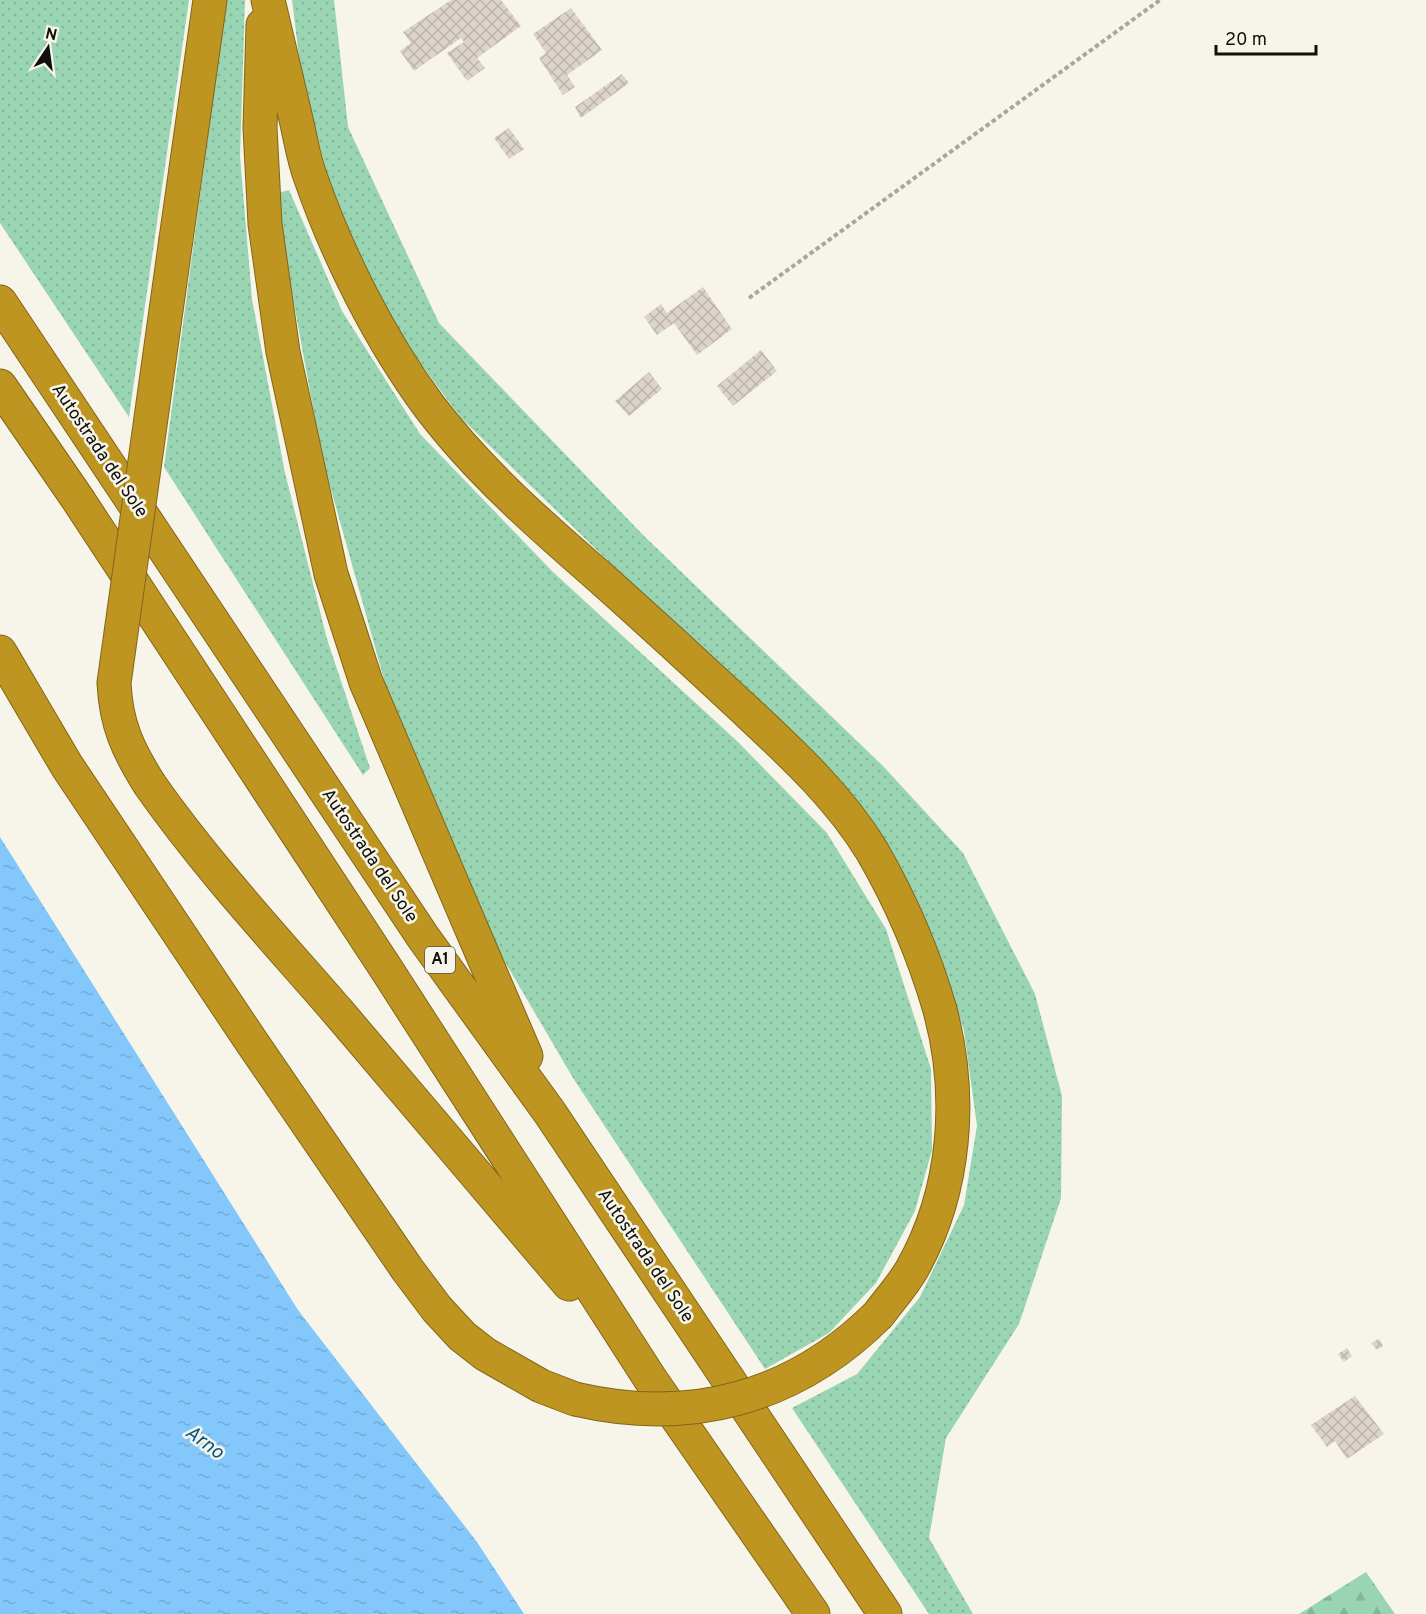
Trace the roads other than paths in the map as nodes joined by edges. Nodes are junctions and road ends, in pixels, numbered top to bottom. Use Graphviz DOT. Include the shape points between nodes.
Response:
graph roads {
  1 [pos="210,0"];
  2 [pos="266,0"];
  3 [pos="0,302"];
  4 [pos="0,386"];
  5 [pos="0,652"];
  6 [pos="550,1113"];
  7 [pos="651,1380"];
  8 [pos="813,1614"];
  9 [pos="885,1614"];
  1 -- 7 [label="highway, bridge" via="114,683 118,722 134,759 192,844"];
  2 -- 5 [label="highway, bridge" via="309,174 384,337 430,406 510,498 802,763 871,849 899,904 930,976 952,1068 949,1163 932,1227 910,1272 856,1337 820,1363 732,1401 682,1410 604,1406 541,1386 485,1354 431,1301 251,1041 67,766"];
  2 -- 6 [label="highway" via="260,128 265,224 283,352 331,574 366,681"];
  3 -- 6 [label="highway, Autostrada del Sole / A1" via="423,937"];
  4 -- 7 [label="highway" via="372,947"];
  6 -- 9 [label="highway, Autostrada del Sole / A1"];
  7 -- 8 [label="highway"];
}
